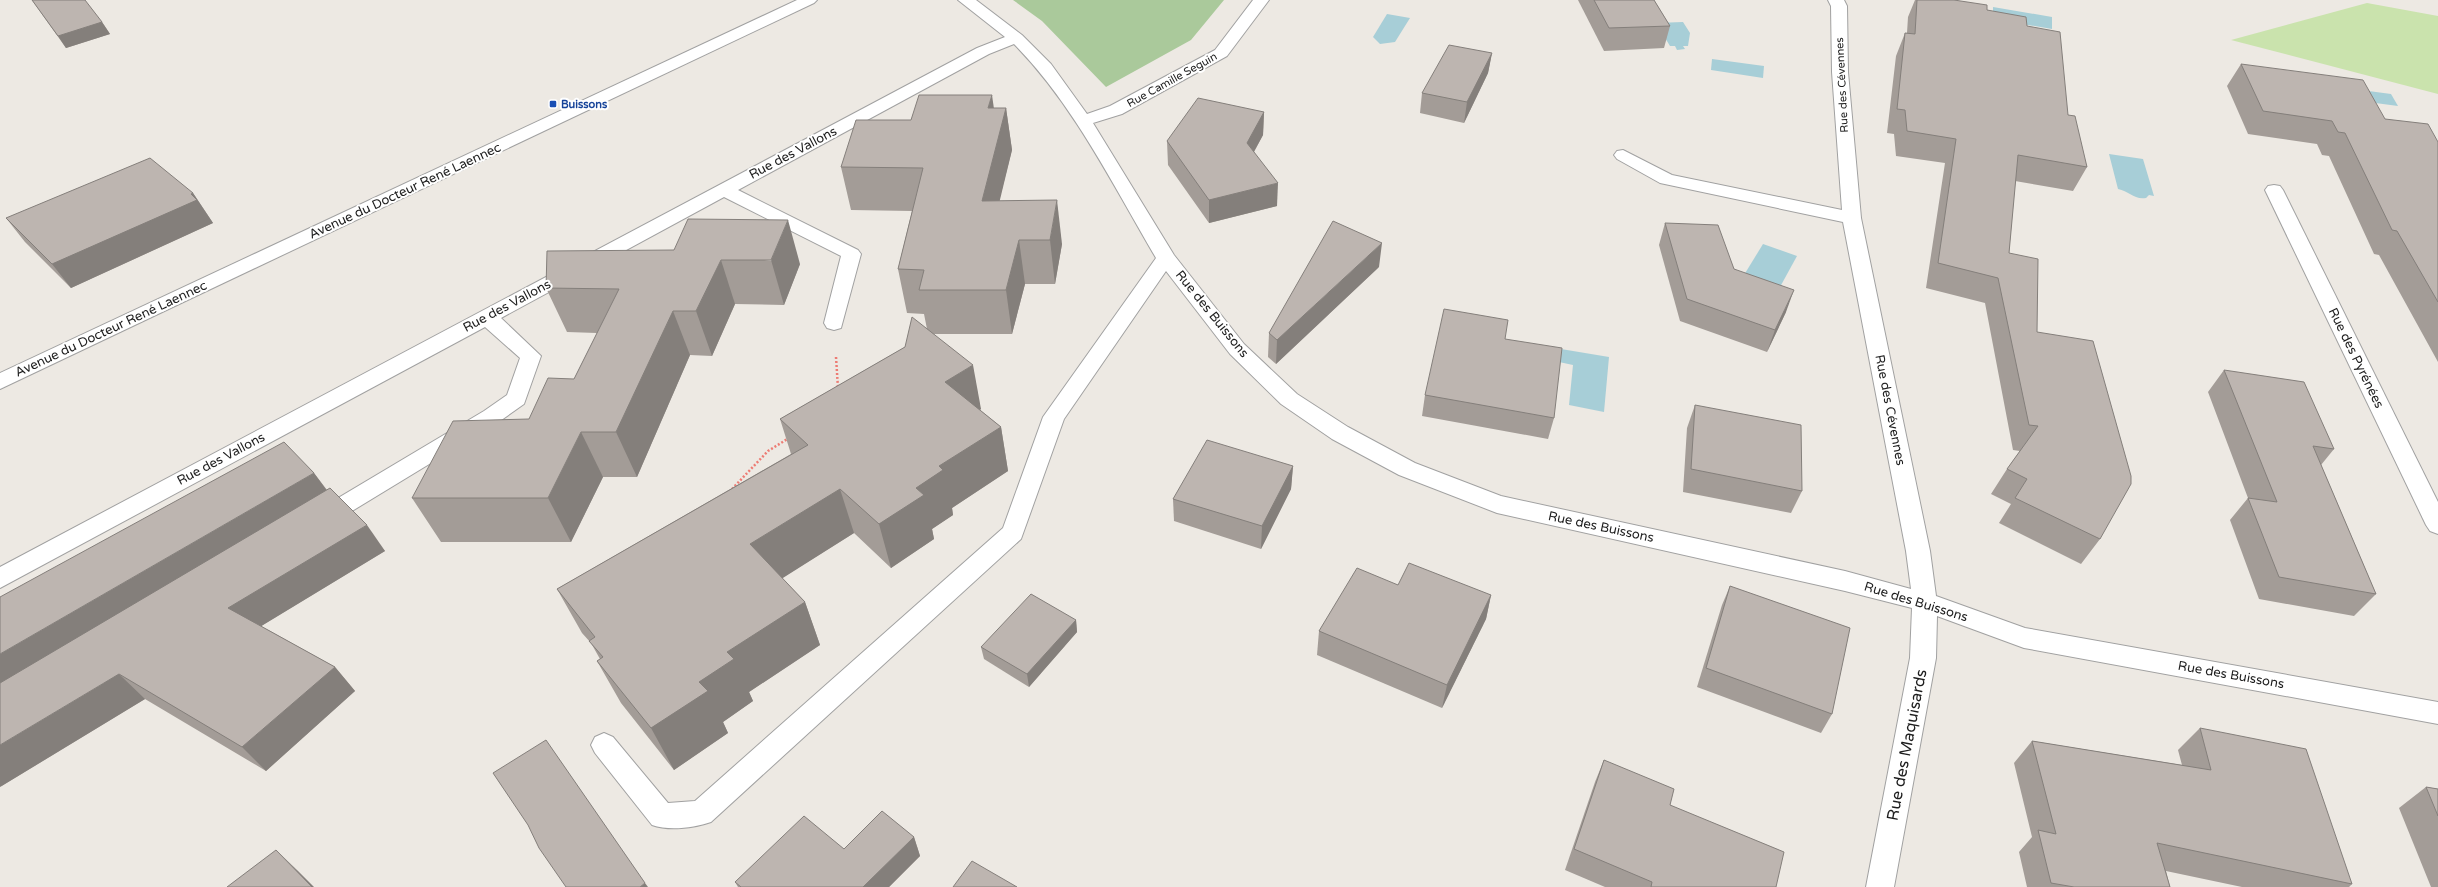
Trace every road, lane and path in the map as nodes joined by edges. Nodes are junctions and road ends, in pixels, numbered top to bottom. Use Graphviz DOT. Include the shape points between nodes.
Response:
graph roads {
  1 [pos="809,0"];
  2 [pos="966,0"];
  3 [pos="1261,0"];
  4 [pos="1836,0"];
  5 [pos="1016,38"];
  6 [pos="1083,122"];
  7 [pos="1623,155"];
  8 [pos="724,190"];
  9 [pos="2274,190"];
  10 [pos="1852,218"];
  11 [pos="1166,258"];
  12 [pos="487,317"];
  13 [pos="834,323"];
  14 [pos="0,382"];
  15 [pos="838,389"];
  16 [pos="795,435"];
  17 [pos="726,495"];
  18 [pos="2438,525"];
  19 [pos="301,531"];
  20 [pos="0,578"];
  21 [pos="1925,602"];
  22 [pos="2438,713"];
  23 [pos="604,745"];
  24 [pos="1880,887"];
  1 -- 14 [label="street, Avenue du Docteur René Laennec"];
  2 -- 5 [label="street, Rue des Buissons"];
  3 -- 6 [label="street, Rue Camille Seguin" via="1221,53 1116,110"];
  4 -- 10 [label="street, Rue des Cévennes" via="1839,6 1840,72"];
  5 -- 6 [label="street, Rue des Buissons" via="1045,67"];
  5 -- 8 [label="street, Rue des Vallons" via="976,55"];
  6 -- 11 [label="street, Rue des Buissons"];
  7 -- 10 [label="street" via="1666,179"];
  8 -- 12 [label="street, Rue des Vallons"];
  8 -- 13 [label="street" via="851,254"];
  9 -- 18 [label="street, Rue des Pyrénées"];
  10 -- 21 [label="street, Rue des Cévennes" via="1918,551"];
  11 -- 21 [label="street, Rue des Buissons" via="1237,349 1289,399 1340,433 1407,470 1497,504 1845,581"];
  11 -- 23 [label="street" via="1054,417 1013,533 701,813 662,816"];
  12 -- 19 [label="street" via="531,356 516,399"];
  12 -- 20 [label="street, Rue des Vallons"];
  13 -- 15 [label="path"];
  16 -- 17 [label="path" via="768,451"];
  21 -- 22 [label="street, Rue des Buissons" via="2024,638"];
  21 -- 24 [label="street, Rue des Maquisards" via="1923,658"];
}
